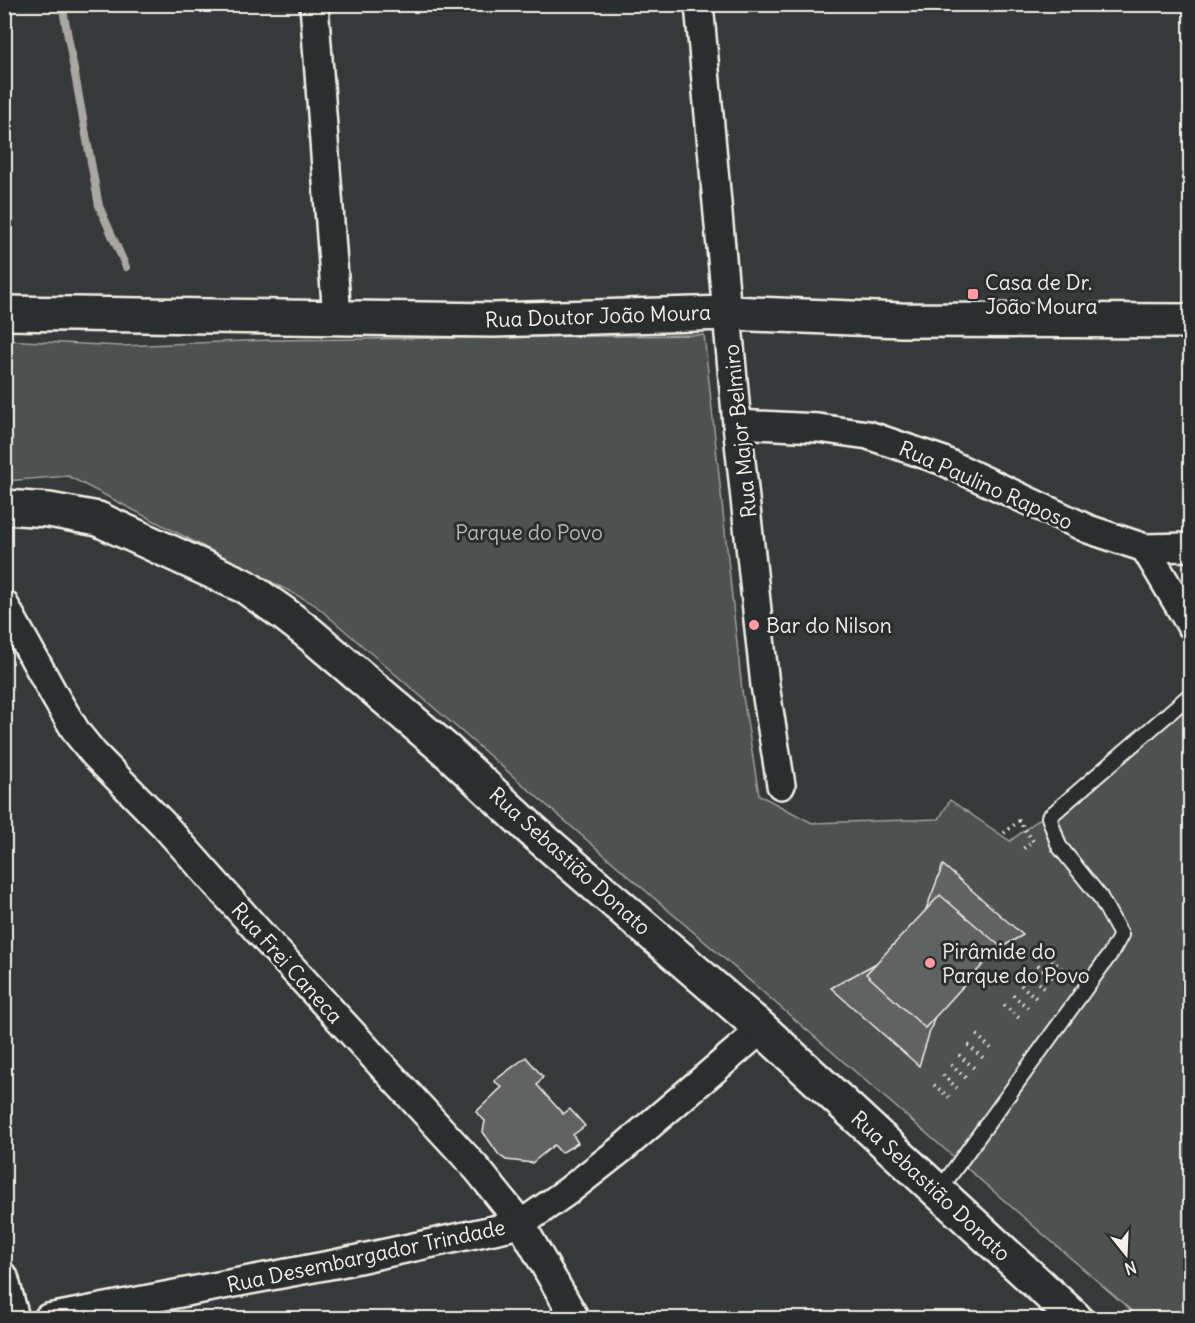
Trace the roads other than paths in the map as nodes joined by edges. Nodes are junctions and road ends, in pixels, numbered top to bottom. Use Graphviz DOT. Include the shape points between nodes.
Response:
graph roads {
  1 [pos="314,4"];
  2 [pos="699,4"];
  3 [pos="728,312"];
  4 [pos="7,313"];
  5 [pos="337,318"];
  6 [pos="1191,321"];
  7 [pos="737,424"];
  8 [pos="4,507"];
  9 [pos="1191,547"];
  10 [pos="1145,548"];
  11 [pos="4,604"];
  12 [pos="1191,624"];
  13 [pos="1191,695"];
  14 [pos="781,785"];
  15 [pos="762,1029"];
  16 [pos="938,1192"];
  17 [pos="521,1224"];
  18 [pos="4,1277"];
  19 [pos="1068,1317"];
  20 [pos="15,1318"];
  21 [pos="48,1318"];
  22 [pos="575,1318"];
  1 -- 5 [label="street"];
  2 -- 3 [label="street, Rua Major Belmiro"];
  3 -- 5 [label="main road, Rua Doutor João Moura" via="494,320"];
  3 -- 6 [label="main road, Rua Doutor João Moura" via="901,320"];
  3 -- 7 [label="street, Rua Major Belmiro"];
  4 -- 5 [label="main road, Rua Doutor João Moura"];
  7 -- 10 [label="street, Rua Paulino Raposo" via="868,435 941,460 1088,529"];
  7 -- 14 [label="street, Rua Major Belmiro" via="765,685"];
  8 -- 15 [label="main road, Rua Sebastião Donato" via="98,519 246,587 310,634 446,750 534,832"];
  9 -- 10 [label="street, Rua Paulino Raposo"];
  10 -- 12 [label="street"];
  11 -- 17 [label="street, Rua Frei Caneca" via="57,700 94,754 163,824 478,1170"];
  13 -- 16 [label="lane" via="1050,817 1059,846 1100,897 1121,935"];
  15 -- 16 [label="main road, Rua Sebastião Donato"];
  15 -- 17 [label="street, Rua Desembargador Trindade" via="624,1147"];
  16 -- 19 [label="main road, Rua Sebastião Donato"];
  17 -- 21 [label="street, Rua Desembargador Trindade" via="336,1264"];
  17 -- 22 [label="street, Rua Frei Caneca"];
  18 -- 20 [label="street"];
}
